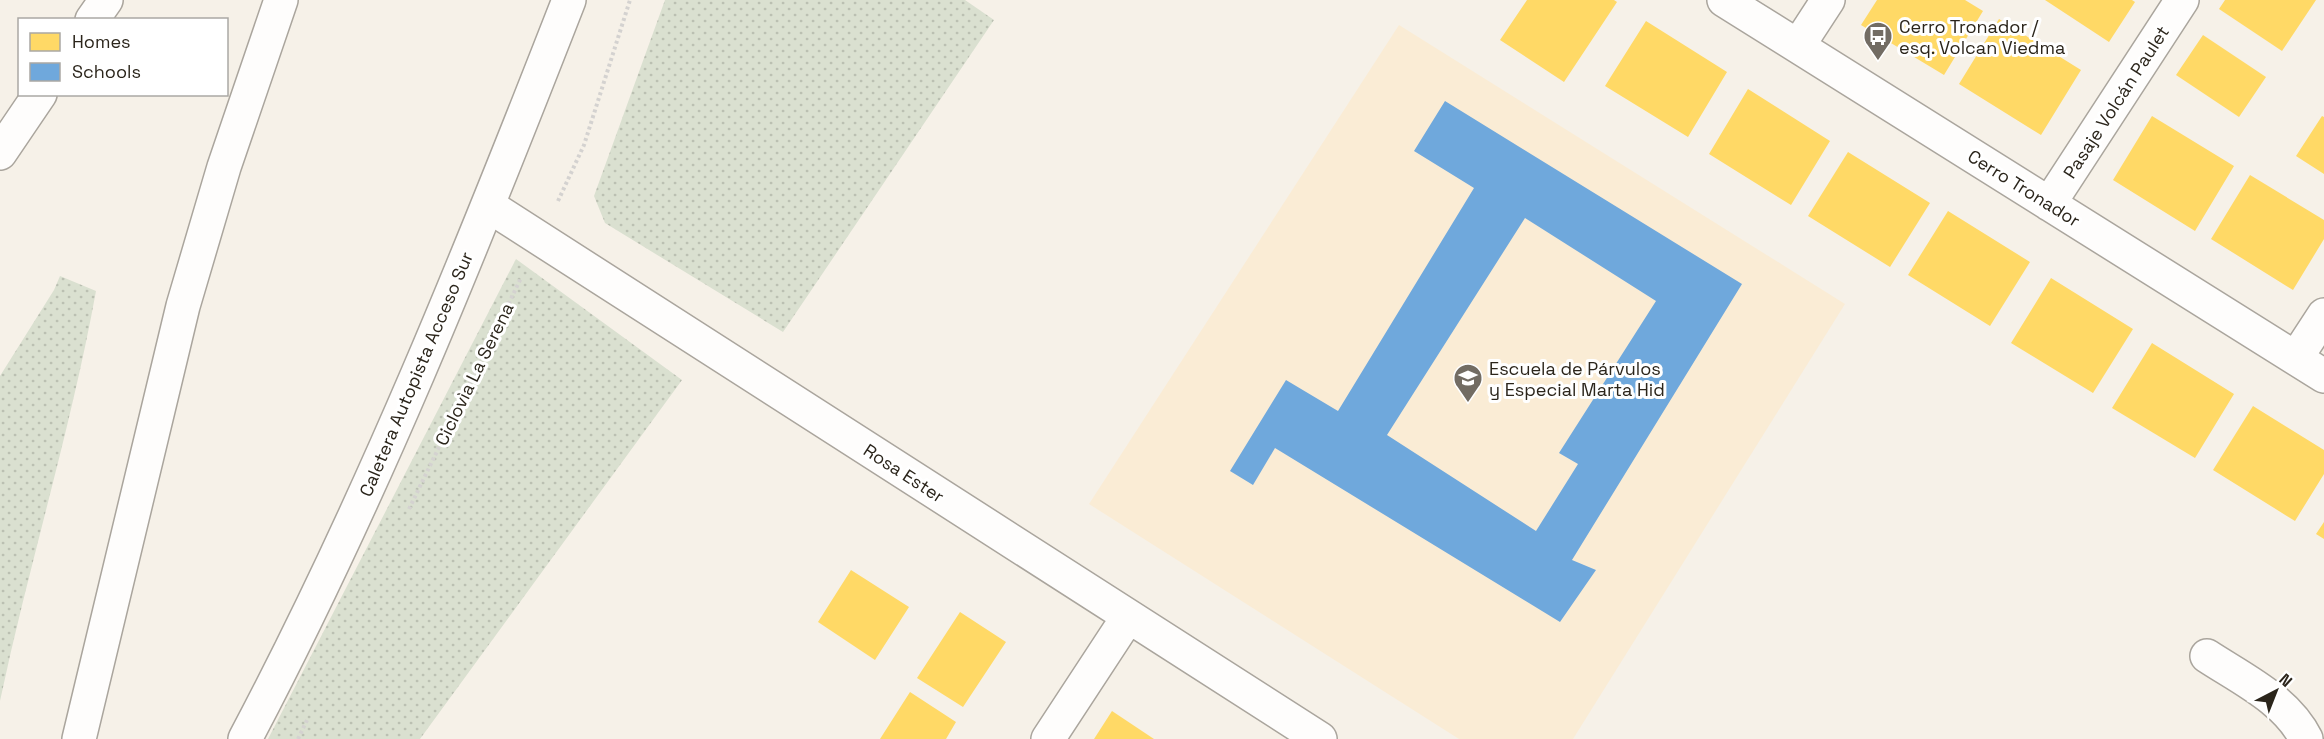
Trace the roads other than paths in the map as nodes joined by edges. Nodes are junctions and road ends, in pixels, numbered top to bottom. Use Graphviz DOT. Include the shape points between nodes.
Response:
graph roads {
  1 [pos="106,0"];
  2 [pos="281,0"];
  3 [pos="569,0"];
  4 [pos="1724,0"];
  5 [pos="1828,0"];
  6 [pos="2182,0"];
  7 [pos="93,18"];
  8 [pos="1797,46"];
  9 [pos="39,96"];
  10 [pos="0,153"];
  11 [pos="2049,204"];
  12 [pos="489,206"];
  13 [pos="2324,315"];
  14 [pos="2296,358"];
  15 [pos="2324,376"];
  16 [pos="1128,617"];
  17 [pos="2207,656"];
  18 [pos="79,739"];
  19 [pos="245,739"];
  20 [pos="1048,739"];
  21 [pos="1320,739"];
  22 [pos="2306,739"];
  1 -- 7 [label="main road"];
  2 -- 18 [label="main road" via="224,167 183,306"];
  3 -- 12 [label="main road, Caletera Autopista Acceso Sur"];
  4 -- 8 [label="main road, Cerro Tronador"];
  5 -- 8 [label="main road"];
  6 -- 11 [label="main road, Pasaje Volcán Paulet"];
  8 -- 11 [label="main road, Cerro Tronador"];
  9 -- 10 [label="main road"];
  11 -- 14 [label="main road, Cerro Tronador"];
  12 -- 16 [label="main road, Rosa Ester"];
  12 -- 19 [label="main road, Caletera Autopista Acceso Sur" via="349,529"];
  13 -- 14 [label="main road"];
  14 -- 15 [label="main road, Cerro Tronador"];
  16 -- 20 [label="main road"];
  16 -- 21 [label="main road, Rosa Ester"];
  17 -- 22 [label="main road" via="2286,710"];
}
